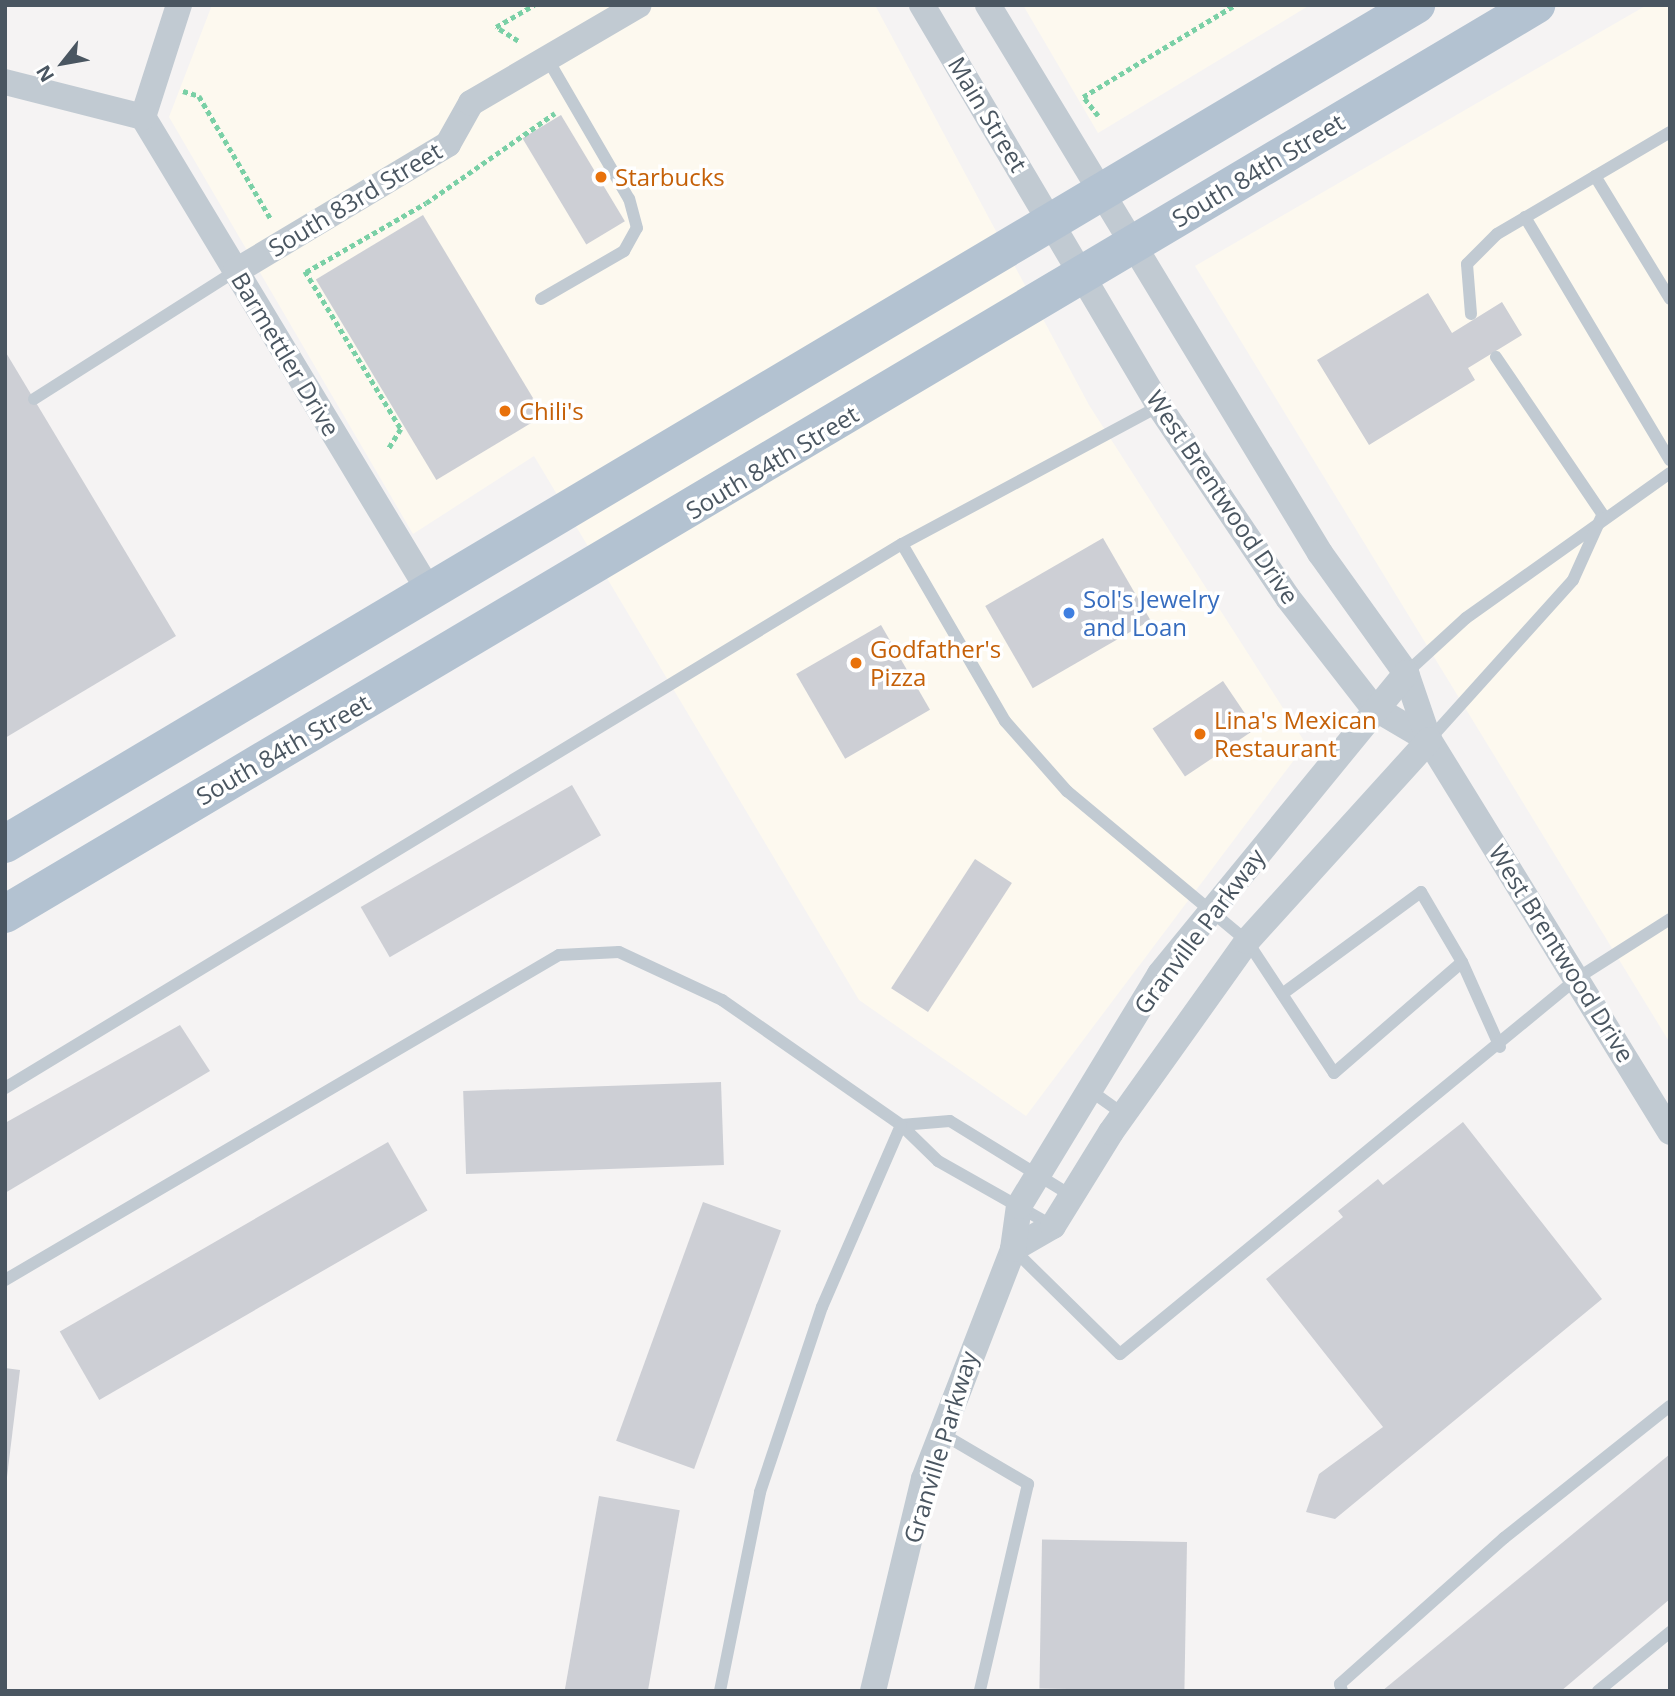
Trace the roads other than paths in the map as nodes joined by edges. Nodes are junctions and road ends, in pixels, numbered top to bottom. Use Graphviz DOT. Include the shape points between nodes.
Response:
graph roads {
  1 [pos="179,5"];
  2 [pos="639,5"];
  3 [pos="922,5"];
  4 [pos="988,5"];
  5 [pos="1416,5"];
  6 [pos="1536,5"];
  7 [pos="537,52"];
  8 [pos="5,82"];
  9 [pos="143,117"];
  10 [pos="1670,132"];
  11 [pos="1595,176"];
  12 [pos="1102,192"];
  13 [pos="1525,218"];
  14 [pos="1053,222"];
  15 [pos="1132,246"];
  16 [pos="236,271"];
  17 [pos="1086,273"];
  18 [pos="541,299"];
  19 [pos="1670,299"];
  20 [pos="1471,314"];
  21 [pos="1496,357"];
  22 [pos="34,399"];
  23 [pos="1160,406"];
  24 [pos="1670,460"];
  25 [pos="1670,472"];
  26 [pos="1603,514"];
  27 [pos="902,544"];
  28 [pos="429,591"];
  29 [pos="1406,673"];
  30 [pos="1373,707"];
  31 [pos="1429,740"];
  32 [pos="5,844"];
  33 [pos="1210,913"];
  34 [pos="5,915"];
  35 [pos="1670,919"];
  36 [pos="1247,940"];
  37 [pos="1462,962"];
  38 [pos="1579,977"];
  39 [pos="1282,994"];
  40 [pos="1500,1047"];
  41 [pos="5,1088"];
  42 [pos="1088,1089"];
  43 [pos="1123,1114"];
  44 [pos="901,1125"];
  45 [pos="1670,1132"];
  46 [pos="1035,1175"];
  47 [pos="1072,1196"];
  48 [pos="1019,1206"];
  49 [pos="1053,1226"];
  50 [pos="1013,1249"];
  51 [pos="5,1280"];
  52 [pos="1670,1406"];
  53 [pos="941,1433"];
  54 [pos="1670,1632"];
  55 [pos="720,1691"];
  56 [pos="873,1691"];
  57 [pos="980,1691"];
  58 [pos="1342,1691"];
  59 [pos="1598,1691"];
  1 -- 9 [label="street"];
  2 -- 7 [label="street, South 83rd Street"];
  3 -- 14 [label="street, Main Street"];
  4 -- 12 [label="street"];
  5 -- 12 [label="main road"];
  6 -- 15 [label="main road, South 84th Street"];
  7 -- 16 [label="street, South 83rd Street" via="471,103 448,144"];
  7 -- 18 [label="lane" via="629,199 637,228 624,251"];
  8 -- 9 [label="street"];
  9 -- 16 [label="street, Barmettler Drive"];
  10 -- 11 [label="lane"];
  11 -- 13 [label="lane"];
  11 -- 19 [label="lane"];
  12 -- 14 [label="main road"];
  12 -- 15 [label="street, West Brentwood Drive"];
  13 -- 20 [label="lane" via="1497,234 1467,264"];
  13 -- 24 [label="lane"];
  14 -- 17 [label="street, West Brentwood Drive"];
  14 -- 28 [label="main road"];
  15 -- 17 [label="main road, South 84th Street"];
  15 -- 29 [label="street, West Brentwood Drive" via="1320,553"];
  16 -- 22 [label="lane"];
  16 -- 28 [label="street, Barmettler Drive"];
  17 -- 23 [label="street, West Brentwood Drive"];
  17 -- 34 [label="main road, South 84th Street"];
  21 -- 26 [label="lane"];
  23 -- 27 [label="lane"];
  23 -- 30 [label="street, West Brentwood Drive" via="1288,598"];
  25 -- 26 [label="lane"];
  26 -- 29 [label="lane" via="1466,618"];
  26 -- 31 [label="lane" via="1573,580"];
  27 -- 33 [label="lane" via="1005,721 1067,791"];
  27 -- 41 [label="lane"];
  28 -- 32 [label="main road"];
  29 -- 30 [label="street, Granville Parkway"];
  29 -- 31 [label="street, West Brentwood Drive"];
  30 -- 31 [label="street, West Brentwood Drive"];
  30 -- 33 [label="street, Granville Parkway"];
  31 -- 36 [label="street, Granville Parkway"];
  31 -- 38 [label="street, West Brentwood Drive"];
  33 -- 36 [label="lane"];
  33 -- 42 [label="street, Granville Parkway" via="1160,974"];
  35 -- 38 [label="lane"];
  36 -- 39 [label="lane"];
  36 -- 43 [label="street, Granville Parkway"];
  37 -- 39 [label="lane" via="1421,892"];
  37 -- 39 [label="lane" via="1334,1073"];
  37 -- 40 [label="lane"];
  38 -- 40 [label="lane"];
  38 -- 45 [label="street, West Brentwood Drive"];
  40 -- 50 [label="lane" via="1120,1354"];
  42 -- 43 [label="lane"];
  42 -- 46 [label="street, Granville Parkway"];
  43 -- 47 [label="street, Granville Parkway"];
  44 -- 46 [label="lane" via="950,1121"];
  44 -- 48 [label="lane" via="938,1161"];
  44 -- 51 [label="lane" via="722,1000 619,952 559,955"];
  44 -- 55 [label="lane" via="822,1307 760,1492"];
  46 -- 47 [label="lane"];
  46 -- 48 [label="street, Granville Parkway"];
  47 -- 49 [label="street, Granville Parkway"];
  48 -- 49 [label="lane"];
  48 -- 50 [label="street, Granville Parkway"];
  49 -- 50 [label="street, Granville Parkway"];
  50 -- 53 [label="street, Granville Parkway"];
  52 -- 58 [label="lane" via="1504,1538 1340,1684"];
  53 -- 56 [label="street, Granville Parkway"];
  53 -- 57 [label="lane" via="1028,1485"];
  54 -- 59 [label="lane"];
}
